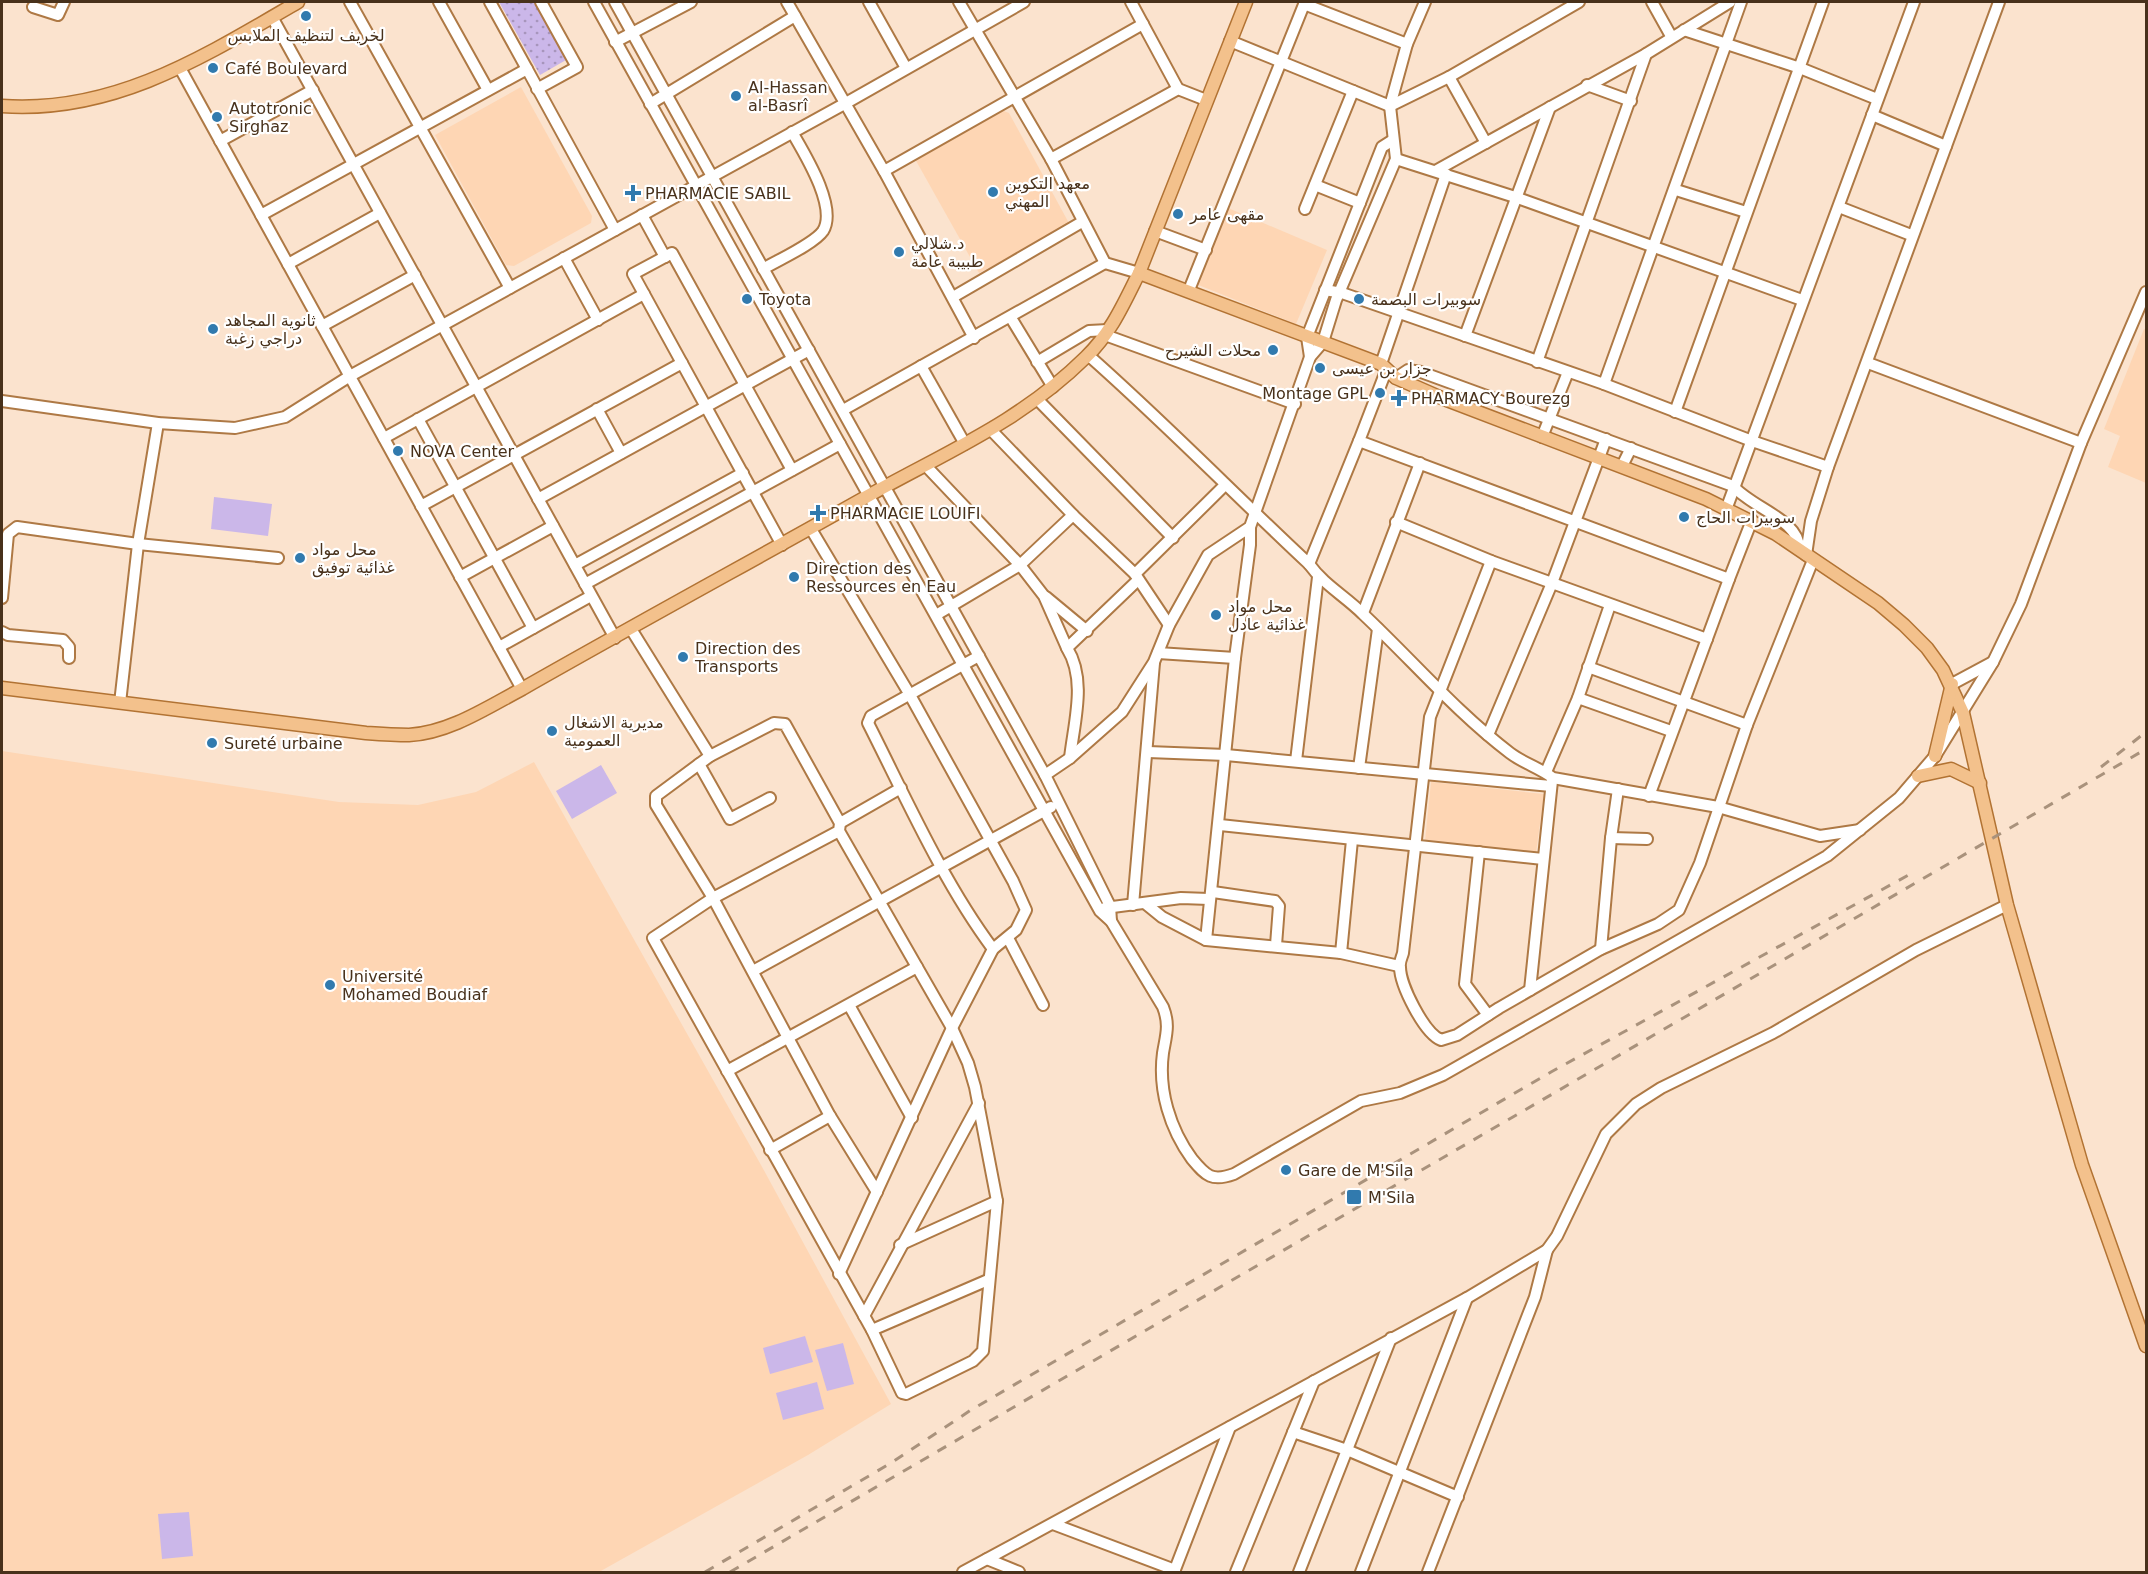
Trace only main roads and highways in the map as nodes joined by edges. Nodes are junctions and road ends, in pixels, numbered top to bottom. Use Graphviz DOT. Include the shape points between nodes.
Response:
graph roads {
  1 [pos="298,2"];
  2 [pos="1246,2"];
  3 [pos="2,106"];
  4 [pos="1139,273"];
  5 [pos="1952,684"];
  6 [pos="2,688"];
  7 [pos="1935,756"];
  8 [pos="1918,776"];
  9 [pos="1980,783"];
  10 [pos="2146,1346"];
  1 -- 3 [label="main road" via="180,68 97,99 62,106"];
  2 -- 4 [label="main road"];
  4 -- 5 [label="main road" via="1323,342 1467,407 1727,507 1878,603 1927,648"];
  4 -- 6 [label="main road" via="1107,333 1038,400 991,430 469,717 411,735 366,733"];
  5 -- 7 [label="main road"];
  5 -- 9 [label="main road"];
  8 -- 9 [label="main road" via="1951,769"];
  9 -- 10 [label="main road" via="2007,905 2093,1200"];
}
